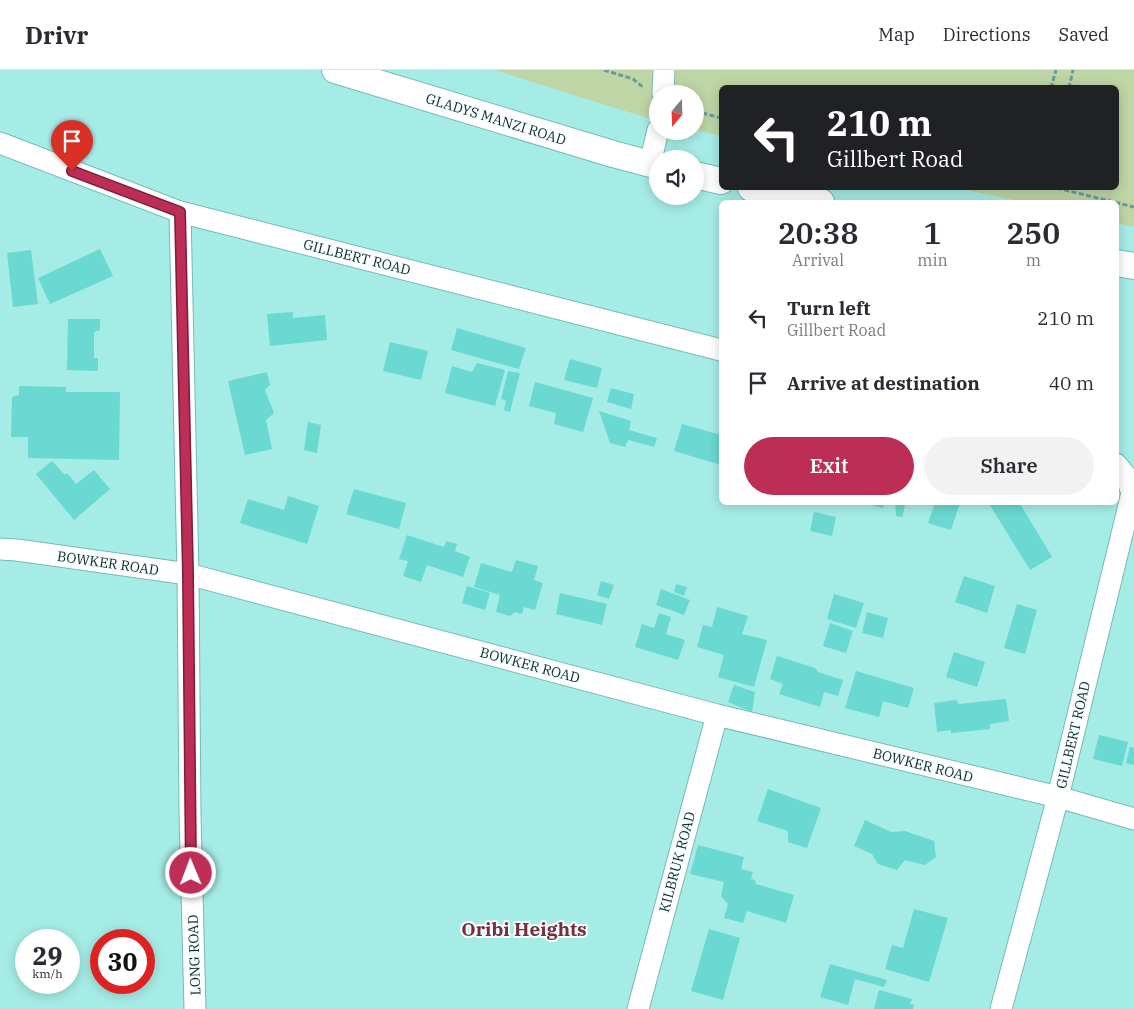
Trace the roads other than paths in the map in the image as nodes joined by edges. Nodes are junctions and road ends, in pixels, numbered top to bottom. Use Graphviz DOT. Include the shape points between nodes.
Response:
graph roads {
  1 [pos="336,70"];
  2 [pos="664,70"];
  3 [pos="657,85"];
  4 [pos="0,143"];
  5 [pos="649,164"];
  6 [pos="704,176"];
  7 [pos="719,180"];
  8 [pos="761,190"];
  9 [pos="811,200"];
  10 [pos="180,212"];
  11 [pos="1119,264"];
  12 [pos="1134,266"];
  13 [pos="719,349"];
  14 [pos="1119,468"];
  15 [pos="0,549"];
  16 [pos="188,574"];
  17 [pos="717,715"];
  18 [pos="1058,797"];
  19 [pos="1134,818"];
  20 [pos="195,1009"];
  21 [pos="638,1009"];
  22 [pos="1001,1009"];
  1 -- 5 [label="main road, GLADYS MANZI ROAD"];
  2 -- 3 [label="street"];
  4 -- 10 [label="street, GILLBERT ROAD"];
  6 -- 7 [label="main road"];
  8 -- 9 [label="main road"];
  10 -- 13 [label="street, GILLBERT ROAD"];
  10 -- 16 [label="street, LONG ROAD"];
  11 -- 12 [label="main road"];
  14 -- 18 [label="street, GILLBERT ROAD" via="1132,492"];
  15 -- 16 [label="street, BOWKER ROAD"];
  16 -- 17 [label="street, BOWKER ROAD"];
  16 -- 20 [label="street, LONG ROAD"];
  17 -- 18 [label="street, BOWKER ROAD"];
  17 -- 21 [label="street, KILBRUK ROAD"];
  18 -- 19 [label="street, BOWKER ROAD"];
  18 -- 22 [label="street, GILLBERT ROAD"];
}
